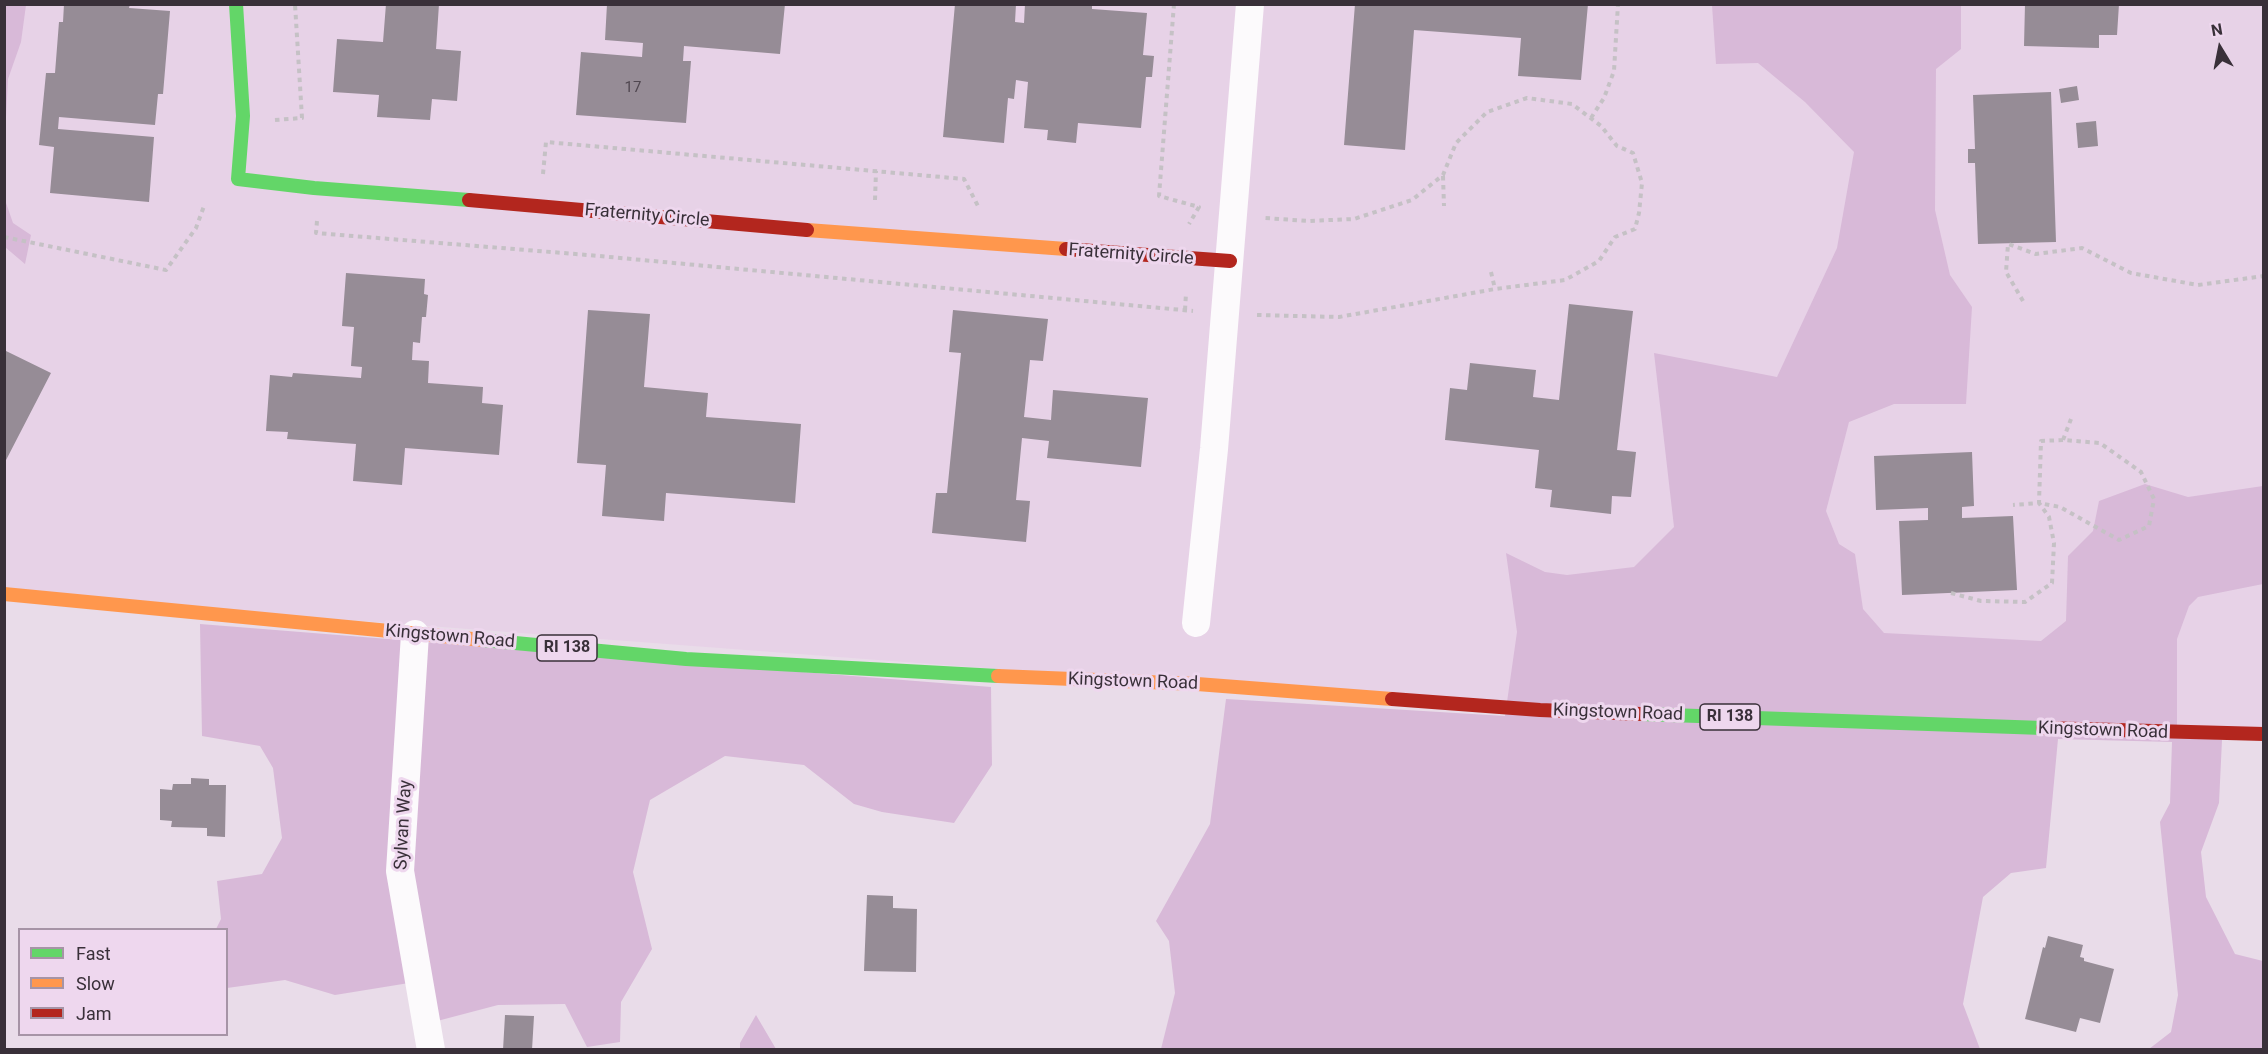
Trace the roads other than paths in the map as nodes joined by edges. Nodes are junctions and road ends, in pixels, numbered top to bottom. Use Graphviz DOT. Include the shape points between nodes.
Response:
graph roads {
  1 [pos="236,4"];
  2 [pos="1250,4"];
  3 [pos="1230,261"];
  4 [pos="4,594"];
  5 [pos="1196,623"];
  6 [pos="415,634"];
  7 [pos="2264,734"];
  8 [pos="431,1050"];
  1 -- 3 [label="main road, Fraternity Circle" via="243,116 238,179 815,231"];
  2 -- 3 [label="street"];
  3 -- 5 [label="street"];
  4 -- 6 [label="main road, Kingstown Road / RI 138"];
  6 -- 7 [label="main road, Kingstown Road / RI 138" via="686,659 1197,684 1540,710"];
  6 -- 8 [label="street, Sylvan Way" via="400,871"];
}
